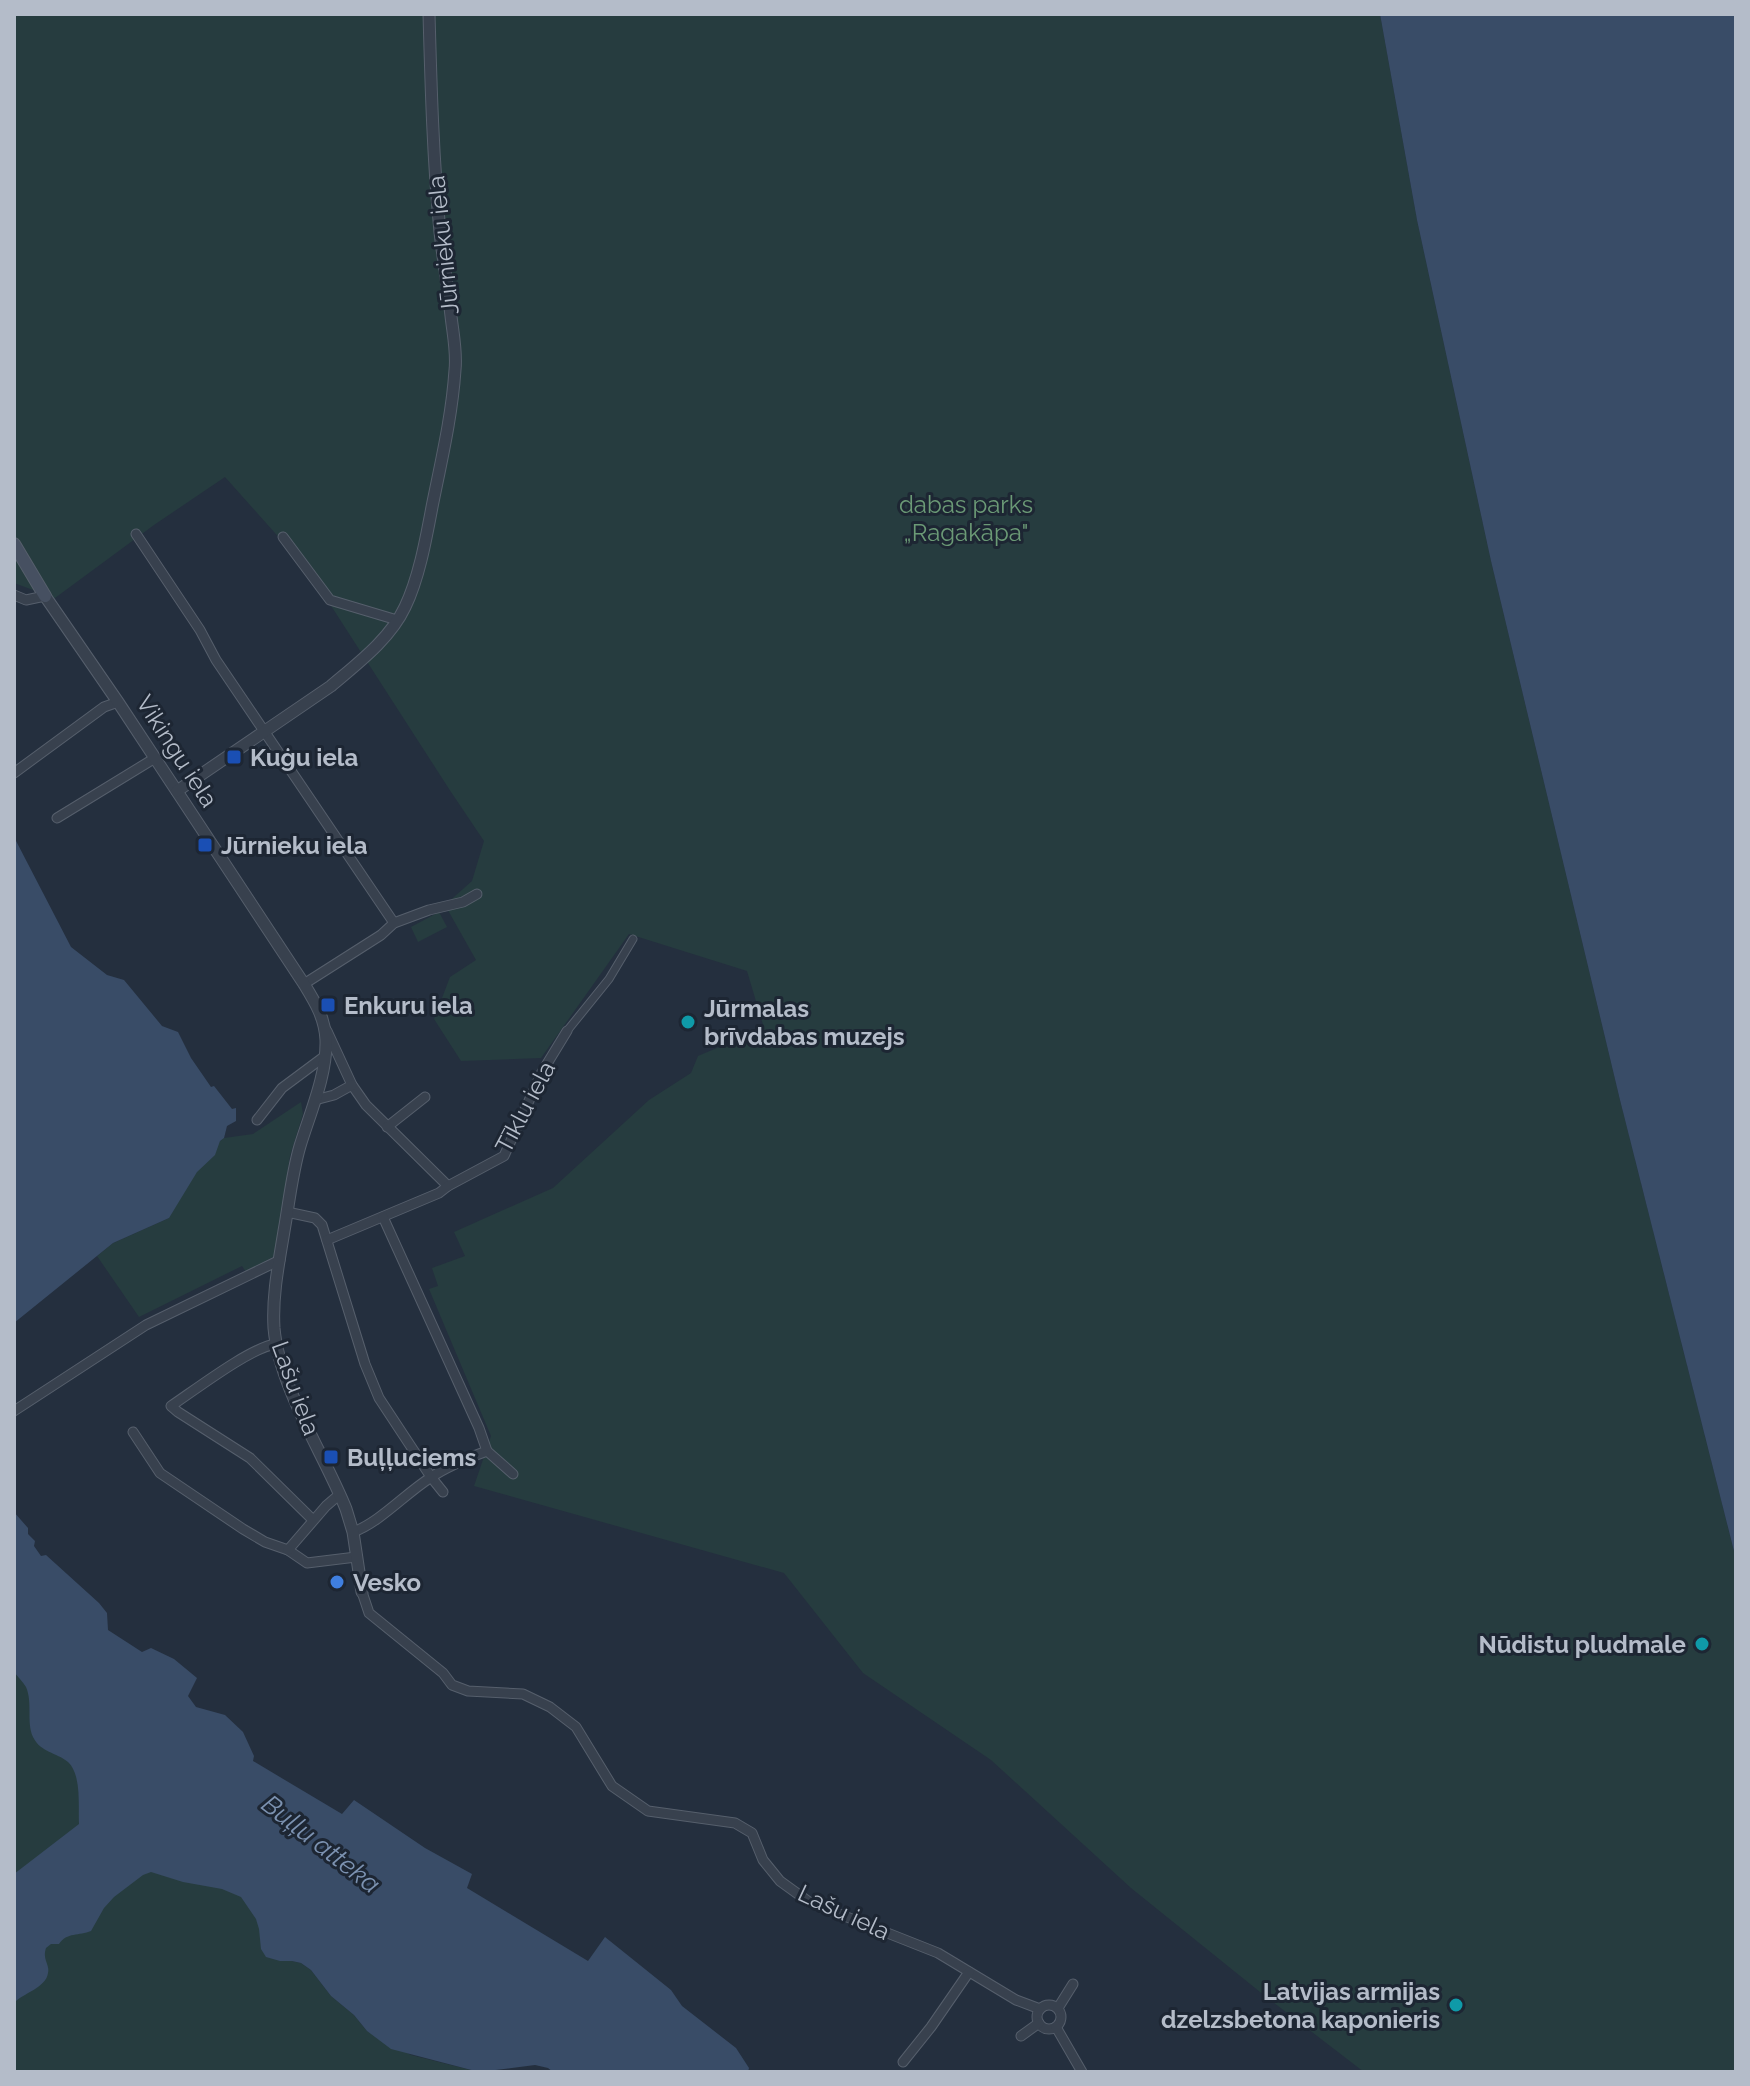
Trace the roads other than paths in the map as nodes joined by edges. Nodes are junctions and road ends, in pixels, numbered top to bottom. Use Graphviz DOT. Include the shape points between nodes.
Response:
graph roads {
  1 [pos="429,14"];
  2 [pos="136,534"];
  3 [pos="283,537"];
  4 [pos="14,544"];
  5 [pos="14,595"];
  6 [pos="45,596"];
  7 [pos="397,620"];
  8 [pos="118,702"];
  9 [pos="264,730"];
  10 [pos="155,758"];
  11 [pos="14,773"];
  12 [pos="177,791"];
  13 [pos="57,818"];
  14 [pos="477,894"];
  15 [pos="394,923"];
  16 [pos="633,939"];
  17 [pos="304,984"];
  18 [pos="325,1024"];
  19 [pos="567,1031"];
  20 [pos="325,1056"];
  21 [pos="352,1085"];
  22 [pos="425,1097"];
  23 [pos="315,1100"];
  24 [pos="257,1120"];
  25 [pos="387,1127"];
  26 [pos="448,1186"];
  27 [pos="287,1212"];
  28 [pos="383,1217"];
  29 [pos="327,1240"];
  30 [pos="280,1260"];
  31 [pos="276,1344"];
  32 [pos="14,1411"];
  33 [pos="133,1432"];
  34 [pos="487,1451"];
  35 [pos="523,1467"];
  36 [pos="431,1477"];
  37 [pos="443,1492"];
  38 [pos="340,1494"];
  39 [pos="313,1520"];
  40 [pos="353,1532"];
  41 [pos="288,1550"];
  42 [pos="356,1557"];
  43 [pos="362,1592"];
  44 [pos="969,1972"];
  45 [pos="1073,1984"];
  46 [pos="1058,2008"];
  47 [pos="1040,2009"];
  48 [pos="1039,2023"];
  49 [pos="1056,2027"];
  50 [pos="1021,2036"];
  51 [pos="903,2062"];
  52 [pos="1082,2072"];
  1 -- 7 [label="street, Jūrnieku iela" via="432,142 456,369 426,539 412,590"];
  2 -- 9 [label="street"];
  3 -- 7 [label="street" via="330,600"];
  4 -- 6 [label="main road, Vikingu iela"];
  5 -- 6 [label="street" via="26,600"];
  6 -- 8 [label="street, Vikingu iela"];
  7 -- 9 [label="street, Jūrnieku iela" via="343,676"];
  8 -- 10 [label="street, Vikingu iela"];
  8 -- 11 [label="street"];
  9 -- 12 [label="street, Jūrnieku iela"];
  9 -- 15 [label="street"];
  10 -- 12 [label="street, Vikingu iela"];
  10 -- 13 [label="street"];
  12 -- 17 [label="street, Vikingu iela"];
  14 -- 15 [label="street"];
  15 -- 17 [label="street"];
  16 -- 19 [label="street, Tīklu iela"];
  17 -- 18 [label="street, Vikingu iela"];
  18 -- 20 [label="street, Vikingu iela"];
  18 -- 21 [label="street"];
  19 -- 26 [label="street, Tīklu iela" via="504,1156"];
  20 -- 23 [label="street, Vikingu iela"];
  20 -- 24 [label="street" via="282,1088"];
  21 -- 23 [label="street"];
  21 -- 25 [label="street"];
  22 -- 25 [label="street"];
  23 -- 27 [label="street, Vikingu iela" via="298,1151"];
  25 -- 26 [label="street"];
  26 -- 28 [label="street, Tīklu iela"];
  27 -- 29 [label="street" via="315,1218"];
  27 -- 30 [label="street, Vikingu iela"];
  28 -- 29 [label="street, Tīklu iela"];
  28 -- 34 [label="street"];
  29 -- 36 [label="street" via="379,1398"];
  30 -- 31 [label="street, Lašu iela"];
  30 -- 32 [label="street" via="146,1325"];
  31 -- 38 [label="street, Lašu iela"];
  31 -- 39 [label="street" via="249,1354 171,1406 250,1458"];
  33 -- 41 [label="street" via="160,1473 243,1529"];
  34 -- 35 [label="street" via="511,1473"];
  34 -- 36 [label="street"];
  36 -- 37 [label="street"];
  36 -- 40 [label="street"];
  38 -- 39 [label="street"];
  38 -- 40 [label="street, Lašu iela"];
  39 -- 41 [label="street"];
  40 -- 42 [label="street, Lašu iela"];
  41 -- 42 [label="street" via="307,1563"];
  42 -- 43 [label="street, Lašu iela"];
  43 -- 44 [label="street, Lašu iela" via="369,1613 452,1685 523,1694 550,1707 576,1727 612,1786 648,1811 735,1823 752,1833 763,1860 780,1881 809,1902 938,1953"];
  44 -- 47 [label="street, Lašu iela"];
  44 -- 51 [label="street"];
  45 -- 46 [label="street"];
  46 -- 47 [label="street, Lašu iela" via="1051,2004"];
  46 -- 49 [label="street" via="1061,2020"];
  47 -- 48 [label="street"];
  48 -- 49 [label="street"];
  48 -- 50 [label="street"];
  49 -- 52 [label="street"];
}
